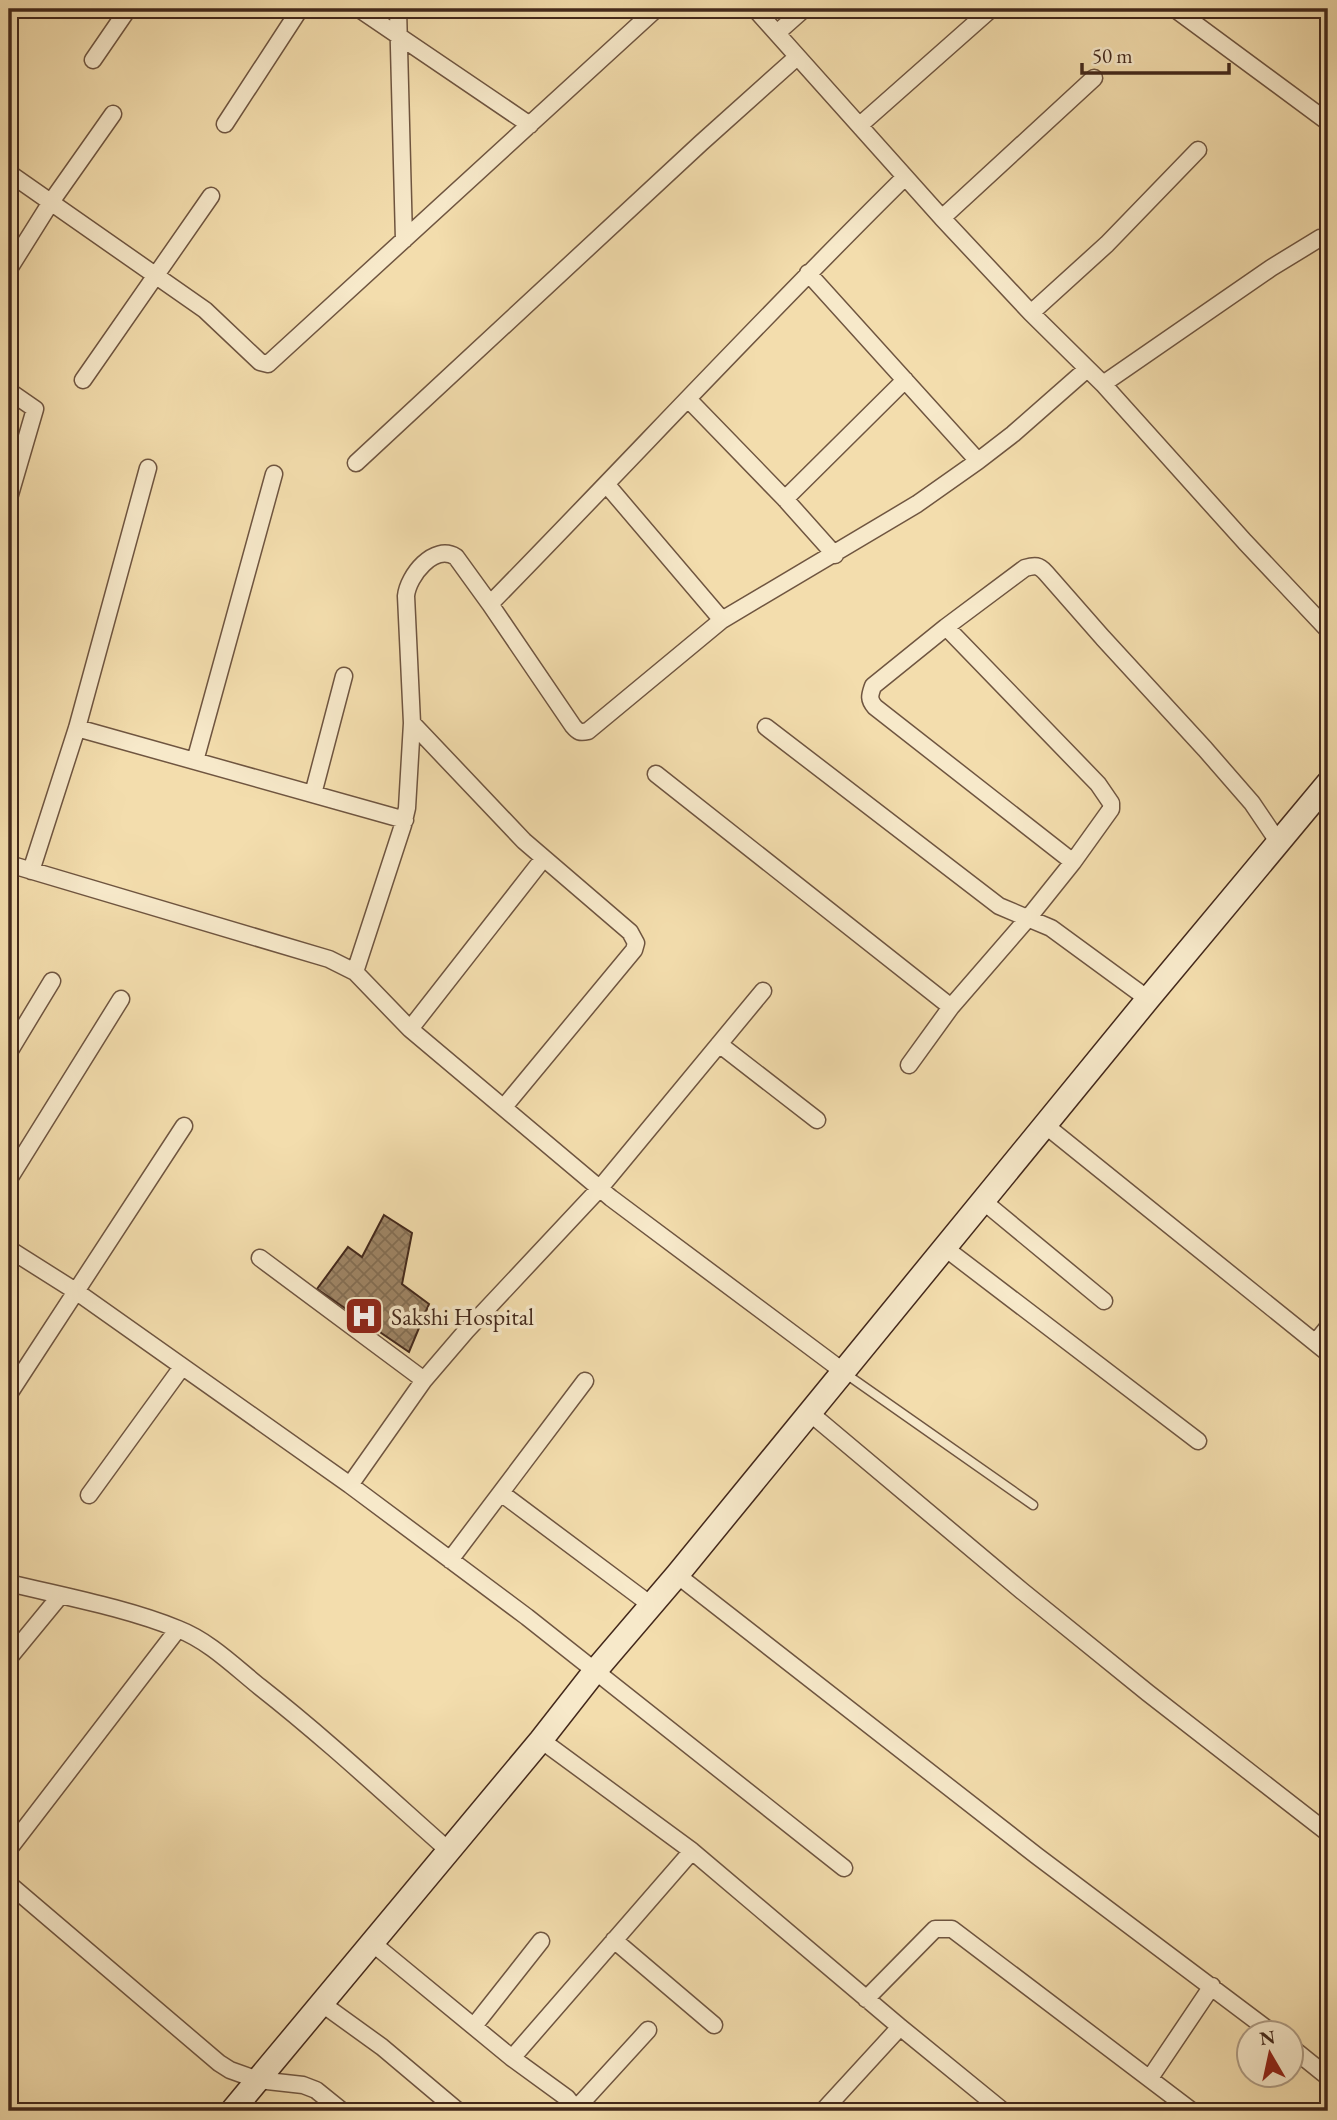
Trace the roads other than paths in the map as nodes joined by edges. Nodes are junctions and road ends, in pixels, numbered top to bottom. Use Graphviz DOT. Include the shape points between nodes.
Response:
graph roads {
  1 [pos="128,9"];
  2 [pos="300,9"];
  3 [pos="359,9"];
  4 [pos="398,9"];
  5 [pos="656,9"];
  6 [pos="755,9"];
  7 [pos="804,9"];
  8 [pos="1175,9"];
  9 [pos="990,10"];
  10 [pos="777,33"];
  11 [pos="399,36"];
  12 [pos="797,57"];
  13 [pos="93,60"];
  14 [pos="1094,78"];
  15 [pos="113,114"];
  16 [pos="1328,122"];
  17 [pos="225,124"];
  18 [pos="530,125"];
  19 [pos="860,125"];
  20 [pos="1198,150"];
  21 [pos="9,173"];
  22 [pos="905,177"];
  23 [pos="211,196"];
  24 [pos="51,202"];
  25 [pos="942,218"];
  26 [pos="1320,238"];
  27 [pos="404,240"];
  28 [pos="9,269"];
  29 [pos="808,273"];
  30 [pos="155,274"];
  31 [pos="1031,313"];
  32 [pos="1087,369"];
  33 [pos="83,380"];
  34 [pos="905,380"];
  35 [pos="1103,384"];
  36 [pos="9,391"];
  37 [pos="688,399"];
  38 [pos="978,461"];
  39 [pos="356,463"];
  40 [pos="148,468"];
  41 [pos="274,474"];
  42 [pos="607,485"];
  43 [pos="9,496"];
  44 [pos="785,499"];
  45 [pos="835,555"];
  46 [pos="490,604"];
  47 [pos="722,620"];
  48 [pos="946,627"];
  49 [pos="1328,630"];
  50 [pos="344,676"];
  51 [pos="412,723"];
  52 [pos="766,727"];
  53 [pos="77,728"];
  54 [pos="195,761"];
  55 [pos="656,774"];
  56 [pos="1328,783"];
  57 [pos="313,794"];
  58 [pos="405,820"];
  59 [pos="1279,843"];
  60 [pos="543,859"];
  61 [pos="1073,862"];
  62 [pos="9,863"];
  63 [pos="31,871"];
  64 [pos="1029,917"];
  65 [pos="355,972"];
  66 [pos="52,981"];
  67 [pos="764,991"];
  68 [pos="121,999"];
  69 [pos="1148,999"];
  70 [pos="951,1007"];
  71 [pos="410,1029"];
  72 [pos="719,1044"];
  73 [pos="9,1052"];
  74 [pos="909,1065"];
  75 [pos="504,1107"];
  76 [pos="817,1120"];
  77 [pos="1045,1125"];
  78 [pos="184,1126"];
  79 [pos="9,1178"];
  80 [pos="600,1188"];
  81 [pos="983,1201"];
  82 [pos="945,1248"];
  83 [pos="9,1249"];
  84 [pos="260,1258"];
  85 [pos="77,1292"];
  86 [pos="1104,1301"];
  87 [pos="1328,1327"];
  88 [pos="1322,1348"];
  89 [pos="182,1367"];
  90 [pos="844,1372"];
  91 [pos="424,1380"];
  92 [pos="585,1381"];
  93 [pos="9,1394"];
  94 [pos="810,1413"];
  95 [pos="1198,1440"];
  96 [pos="350,1485"];
  97 [pos="501,1493"];
  98 [pos="89,1495"];
  99 [pos="1033,1505"];
  100 [pos="450,1560"];
  101 [pos="677,1575"];
  102 [pos="9,1583"];
  103 [pos="61,1596"];
  104 [pos="651,1605"];
  105 [pos="178,1629"];
  106 [pos="9,1658"];
  107 [pos="595,1671"];
  108 [pos="541,1740"];
  109 [pos="1328,1833"];
  110 [pos="9,1849"];
  111 [pos="448,1850"];
  112 [pos="692,1851"];
  113 [pos="844,1868"];
  114 [pos="9,1884"];
  115 [pos="614,1940"];
  116 [pos="541,1941"];
  117 [pos="372,1942"];
  118 [pos="1212,1986"];
  119 [pos="866,1999"];
  120 [pos="321,2003"];
  121 [pos="1253,2018"];
  122 [pos="715,2025"];
  123 [pos="474,2026"];
  124 [pos="900,2027"];
  125 [pos="648,2030"];
  126 [pos="512,2057"];
  127 [pos="1306,2059"];
  128 [pos="1328,2077"];
  129 [pos="1150,2078"];
  130 [pos="258,2080"];
  131 [pos="232,2111"];
  132 [pos="342,2111"];
  133 [pos="458,2111"];
  134 [pos="573,2111"];
  135 [pos="823,2111"];
  136 [pos="1003,2111"];
  137 [pos="1192,2111"];
  1 -- 13 [label="street"];
  2 -- 17 [label="street"];
  3 -- 11 [label="street"];
  4 -- 11 [label="street"];
  5 -- 18 [label="street"];
  6 -- 10 [label="street"];
  7 -- 10 [label="street"];
  8 -- 16 [label="street"];
  9 -- 19 [label="street"];
  10 -- 12 [label="street"];
  11 -- 18 [label="street"];
  11 -- 27 [label="street"];
  12 -- 19 [label="street"];
  12 -- 39 [label="street"];
  14 -- 25 [label="street"];
  15 -- 24 [label="street"];
  18 -- 27 [label="street"];
  19 -- 22 [label="street"];
  20 -- 31 [label="street" via="1107,244"];
  21 -- 24 [label="street"];
  22 -- 25 [label="street"];
  22 -- 29 [label="street"];
  23 -- 30 [label="street"];
  24 -- 28 [label="street"];
  24 -- 30 [label="street"];
  25 -- 31 [label="street"];
  26 -- 35 [label="street"];
  27 -- 30 [label="street" via="268,364"];
  29 -- 34 [label="street"];
  29 -- 37 [label="street"];
  30 -- 33 [label="street"];
  31 -- 32 [label="street"];
  32 -- 35 [label="street"];
  32 -- 38 [label="street"];
  34 -- 38 [label="street"];
  34 -- 44 [label="street"];
  35 -- 49 [label="street"];
  36 -- 43 [label="street" via="35,409"];
  37 -- 42 [label="street"];
  37 -- 44 [label="street"];
  38 -- 45 [label="street"];
  40 -- 53 [label="street"];
  41 -- 54 [label="street"];
  42 -- 46 [label="street"];
  42 -- 47 [label="street"];
  44 -- 45 [label="street"];
  45 -- 47 [label="street"];
  46 -- 47 [label="street" via="582,733"];
  46 -- 51 [label="street" via="449,553 433,557 412,578 406,596"];
  48 -- 59 [label="street" via="1025,568 1041,567 1221,767"];
  48 -- 61 [label="street" via="1098,784 1111,803"];
  48 -- 61 [label="street" via="873,686 870,702"];
  50 -- 57 [label="street"];
  51 -- 58 [label="street"];
  51 -- 60 [label="street"];
  52 -- 64 [label="street" via="999,906"];
  53 -- 54 [label="street"];
  53 -- 63 [label="street"];
  54 -- 57 [label="street"];
  55 -- 70 [label="street"];
  56 -- 59 [label="main road"];
  57 -- 58 [label="street"];
  58 -- 65 [label="street"];
  59 -- 69 [label="main road"];
  60 -- 71 [label="street"];
  60 -- 75 [label="street" via="630,932 636,943"];
  61 -- 64 [label="street"];
  62 -- 63 [label="street"];
  63 -- 65 [label="street" via="330,959"];
  64 -- 69 [label="street"];
  64 -- 70 [label="street"];
  65 -- 71 [label="street"];
  66 -- 73 [label="street"];
  67 -- 72 [label="street"];
  68 -- 79 [label="street"];
  69 -- 77 [label="main road"];
  70 -- 74 [label="street"];
  71 -- 75 [label="street"];
  72 -- 76 [label="street"];
  72 -- 80 [label="street"];
  75 -- 80 [label="street"];
  77 -- 81 [label="main road"];
  77 -- 88 [label="street"];
  78 -- 85 [label="street"];
  80 -- 90 [label="street"];
  80 -- 91 [label="street"];
  81 -- 82 [label="main road"];
  81 -- 86 [label="street"];
  82 -- 90 [label="main road"];
  82 -- 95 [label="street"];
  83 -- 85 [label="street"];
  84 -- 91 [label="street"];
  85 -- 89 [label="street"];
  85 -- 93 [label="street"];
  87 -- 88 [label="street"];
  89 -- 96 [label="street"];
  89 -- 98 [label="street"];
  90 -- 94 [label="main road"];
  90 -- 99 [label="lane"];
  91 -- 96 [label="street"];
  92 -- 97 [label="street"];
  94 -- 101 [label="main road"];
  94 -- 109 [label="street" via="1127,1676"];
  96 -- 100 [label="street"];
  97 -- 100 [label="street"];
  97 -- 104 [label="street"];
  100 -- 107 [label="street"];
  101 -- 104 [label="main road"];
  101 -- 118 [label="street" via="1037,1856"];
  102 -- 103 [label="street"];
  103 -- 105 [label="street"];
  103 -- 106 [label="street"];
  104 -- 107 [label="main road"];
  105 -- 110 [label="street"];
  105 -- 111 [label="street" via="212,1648 291,1711"];
  107 -- 108 [label="main road"];
  107 -- 113 [label="street"];
  108 -- 111 [label="main road"];
  108 -- 112 [label="street"];
  111 -- 117 [label="main road"];
  112 -- 115 [label="street"];
  112 -- 119 [label="street"];
  114 -- 130 [label="street" via="219,2063"];
  115 -- 122 [label="street"];
  115 -- 126 [label="street"];
  116 -- 123 [label="street"];
  117 -- 120 [label="main road"];
  117 -- 123 [label="street"];
  118 -- 121 [label="street"];
  118 -- 129 [label="street"];
  119 -- 124 [label="street"];
  119 -- 129 [label="street" via="935,1929 952,1929"];
  120 -- 130 [label="main road"];
  120 -- 133 [label="street"];
  123 -- 126 [label="street"];
  124 -- 135 [label="street"];
  124 -- 136 [label="street"];
  125 -- 134 [label="street"];
  126 -- 134 [label="street" via="567,2098"];
  127 -- 128 [label="street"];
  129 -- 137 [label="street"];
  130 -- 131 [label="main road"];
  130 -- 132 [label="street" via="303,2085"];
}
